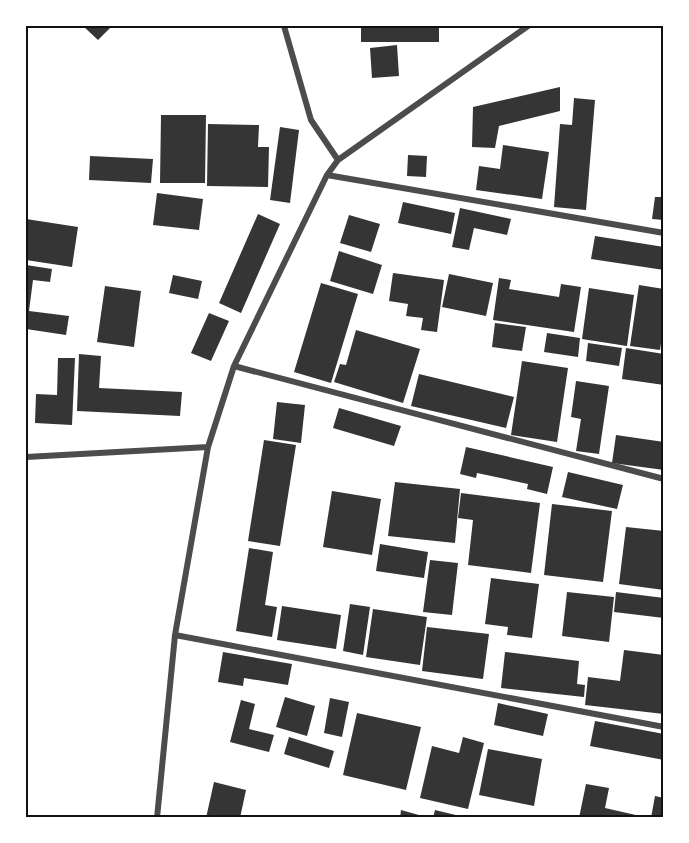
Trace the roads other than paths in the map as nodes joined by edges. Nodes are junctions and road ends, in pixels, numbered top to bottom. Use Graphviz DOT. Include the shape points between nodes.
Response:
graph roads {
  1 [pos="284,26"];
  2 [pos="528,26"];
  3 [pos="338,160"];
  4 [pos="327,175"];
  5 [pos="663,233"];
  6 [pos="234,366"];
  7 [pos="208,447"];
  8 [pos="26,457"];
  9 [pos="663,479"];
  10 [pos="175,634"];
  11 [pos="663,727"];
  12 [pos="157,818"];
  1 -- 3 [label="street" via="311,120"];
  2 -- 3 [label="street"];
  3 -- 4 [label="street"];
  4 -- 5 [label="street"];
  4 -- 6 [label="street"];
  6 -- 7 [label="street"];
  6 -- 9 [label="street"];
  7 -- 8 [label="street"];
  7 -- 10 [label="street"];
  10 -- 11 [label="street"];
  10 -- 12 [label="street"];
}
